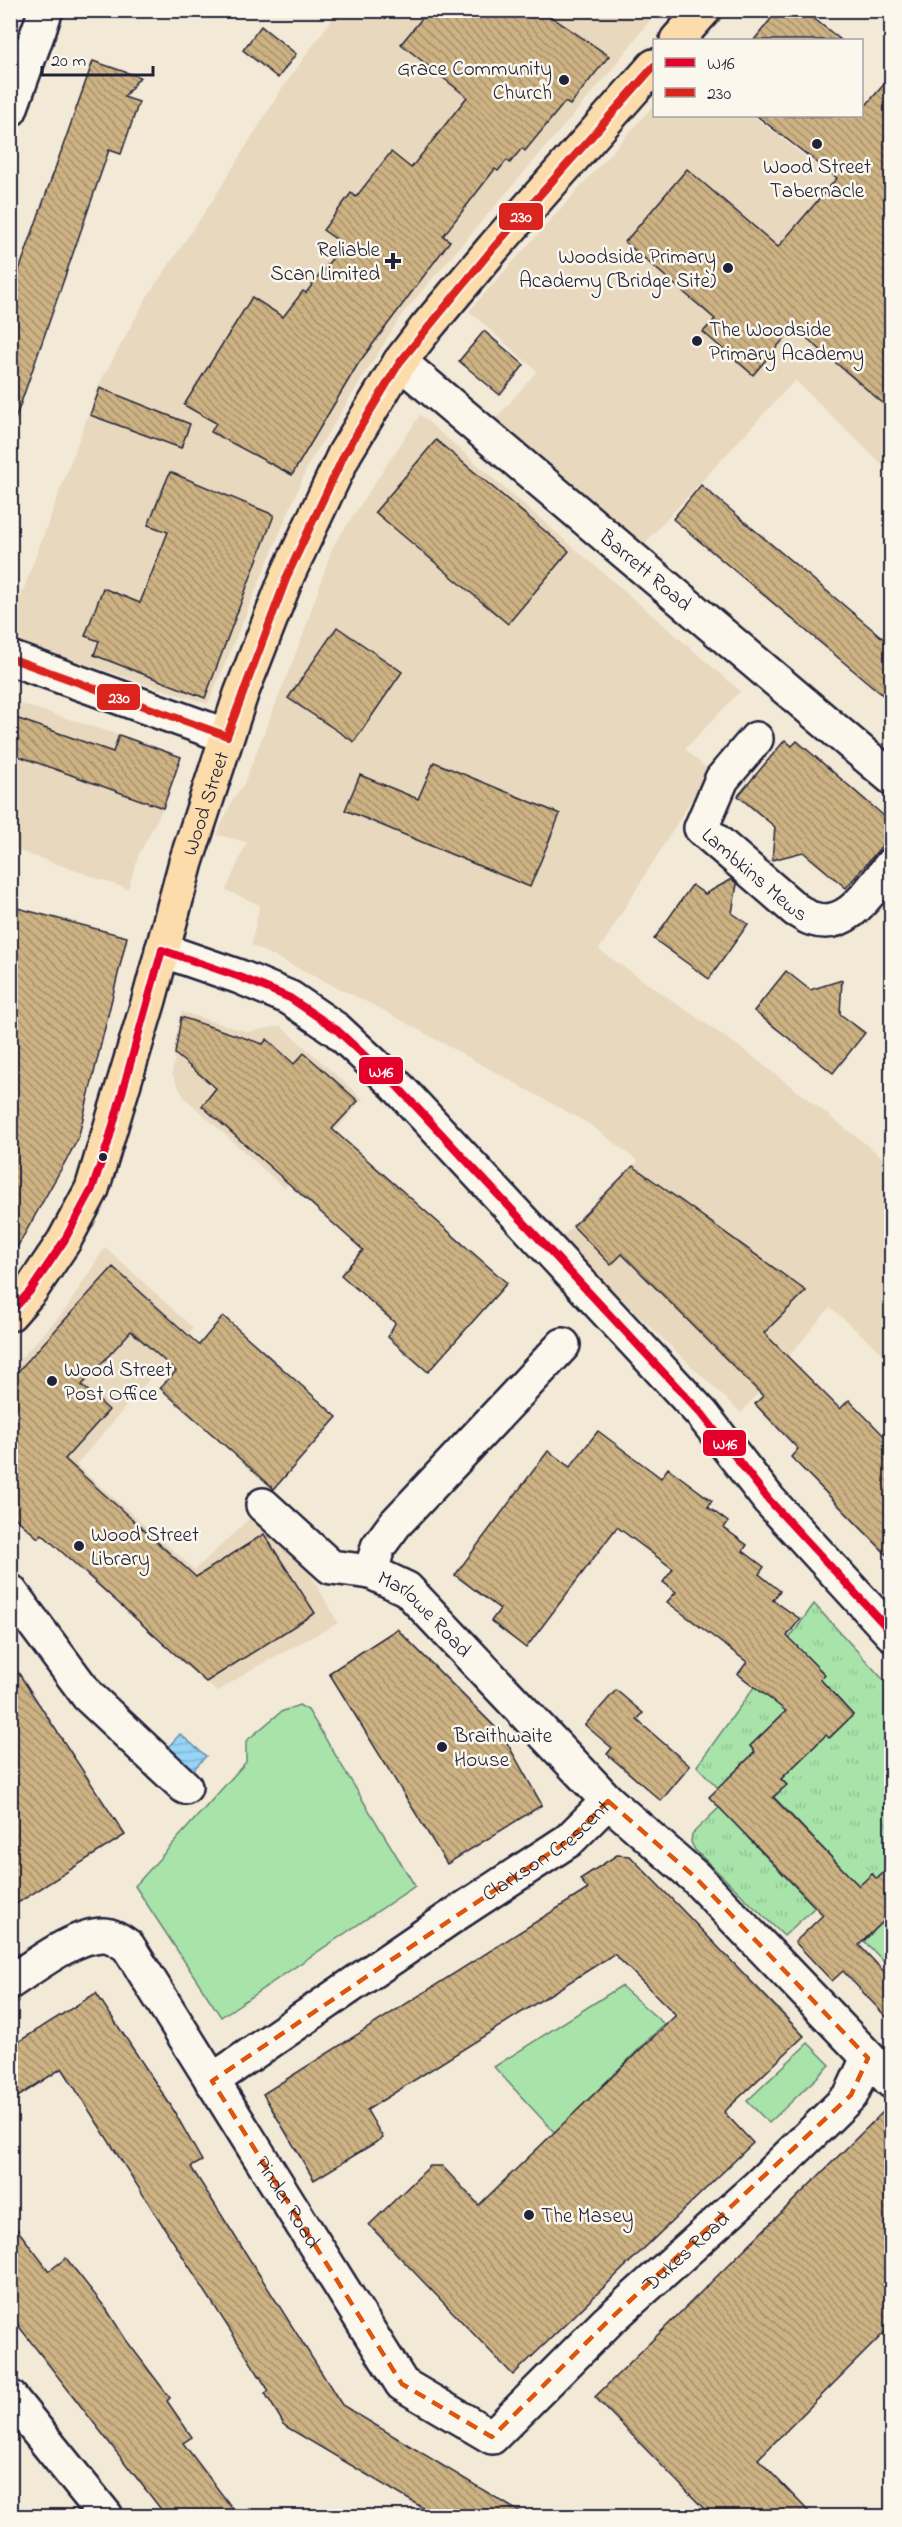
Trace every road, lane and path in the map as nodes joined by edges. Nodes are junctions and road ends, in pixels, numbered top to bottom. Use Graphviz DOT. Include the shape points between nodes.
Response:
graph roads {
  1 [pos="46,10"];
  2 [pos="704,10"];
  3 [pos="678,39"];
  4 [pos="653,67"];
  5 [pos="10,110"];
  6 [pos="400,362"];
  7 [pos="10,658"];
  8 [pos="227,736"];
  9 [pos="756,739"];
  10 [pos="891,778"];
  11 [pos="891,864"];
  12 [pos="162,950"];
  13 [pos="10,1314"];
  14 [pos="563,1344"];
  15 [pos="263,1505"];
  16 [pos="371,1572"];
  17 [pos="10,1592"];
  18 [pos="891,1634"];
  19 [pos="185,1787"];
  20 [pos="608,1801"];
  21 [pos="10,1982"];
  22 [pos="868,2058"];
  23 [pos="212,2081"];
  24 [pos="891,2082"];
  25 [pos="10,2397"];
  26 [pos="492,2436"];
  27 [pos="106,2517"];
  1 -- 5 [label="street"];
  2 -- 3 [label="main road"];
  4 -- 6 [label="main road, Wood Street"];
  6 -- 8 [label="main road, Wood Street" via="345,453 288,574"];
  6 -- 10 [label="street, Barrett Road"];
  7 -- 8 [label="street"];
  8 -- 12 [label="main road, Wood Street" via="195,830"];
  9 -- 11 [label="street, Lambkins Mews" via="722,779 701,828 796,910 814,920 834,921 848,915"];
  12 -- 13 [label="main road, Wood Street" via="92,1189 64,1240"];
  12 -- 18 [label="street" via="290,998 346,1038 395,1084 694,1405 770,1500"];
  14 -- 16 [label="street, Marlowe Road" via="395,1524 378,1547"];
  15 -- 16 [label="street" via="331,1567"];
  16 -- 20 [label="street, Marlowe Road" via="407,1589"];
  17 -- 19 [label="street" via="88,1696"];
  20 -- 22 [label="street, Clarkson Crescent" via="695,1877"];
  20 -- 23 [label="street, Clarkson Crescent" via="569,1840"];
  21 -- 23 [label="street, Pinder Road" via="80,1939 114,1937 128,1946"];
  22 -- 24 [label="street, Clarkson Crescent"];
  22 -- 26 [label="street, Dukes Road" via="851,2095 758,2186 607,2322"];
  23 -- 26 [label="street, Pinder Road" via="402,2384"];
  25 -- 27 [label="street"];
}
